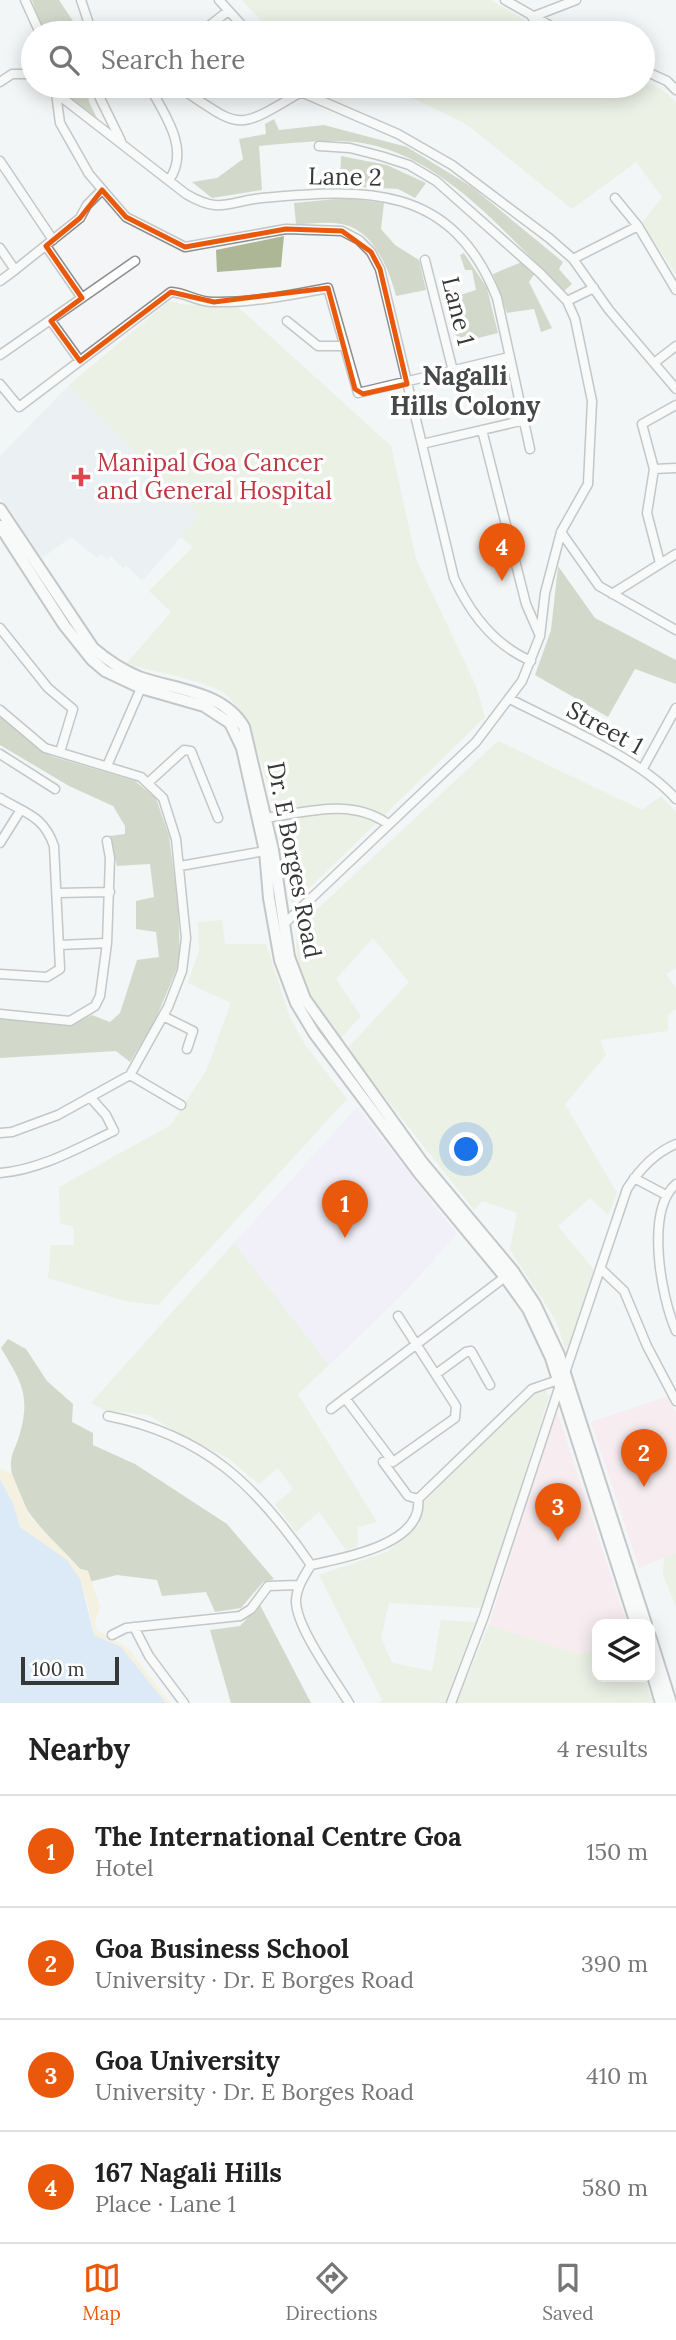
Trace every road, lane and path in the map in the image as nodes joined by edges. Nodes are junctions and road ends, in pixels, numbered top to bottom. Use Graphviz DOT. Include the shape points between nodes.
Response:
graph roads {
  1 [pos="25,0"];
  2 [pos="81,0"];
  3 [pos="219,0"];
  4 [pos="505,0"];
  5 [pos="576,0"];
  6 [pos="229,11"];
  7 [pos="532,17"];
  8 [pos="35,21"];
  9 [pos="88,21"];
  10 [pos="216,21"];
  11 [pos="238,21"];
  12 [pos="540,21"];
  13 [pos="21,74"];
  14 [pos="655,76"];
  15 [pos="0,82"];
  16 [pos="676,90"];
  17 [pos="57,98"];
  18 [pos="66,98"];
  19 [pos="100,98"];
  20 [pos="155,98"];
  21 [pos="195,98"];
  22 [pos="285,98"];
  23 [pos="318,98"];
  24 [pos="122,144"];
  25 [pos="320,146"];
  26 [pos="0,161"];
  27 [pos="169,180"];
  28 [pos="102,190"];
  29 [pos="615,198"];
  30 [pos="638,226"];
  31 [pos="49,243"];
  32 [pos="0,248"];
  33 [pos="573,258"];
  34 [pos="425,260"];
  35 [pos="135,261"];
  36 [pos="15,270"];
  37 [pos="0,281"];
  38 [pos="594,288"];
  39 [pos="676,290"];
  40 [pos="82,298"];
  41 [pos="567,301"];
  42 [pos="51,321"];
  43 [pos="288,321"];
  44 [pos="343,346"];
  45 [pos="676,346"];
  46 [pos="0,355"];
  47 [pos="509,357"];
  48 [pos="80,361"];
  49 [pos="654,363"];
  50 [pos="453,371"];
  51 [pos="407,384"];
  52 [pos="2,389"];
  53 [pos="676,389"];
  54 [pos="676,405"];
  55 [pos="524,420"];
  56 [pos="482,430"];
  57 [pos="422,444"];
  58 [pos="530,449"];
  59 [pos="654,468"];
  60 [pos="676,468"];
  61 [pos="0,509"];
  62 [pos="0,526"];
  63 [pos="561,531"];
  64 [pos="676,554"];
  65 [pos="660,563"];
  66 [pos="612,594"];
  67 [pos="0,630"];
  68 [pos="676,630"];
  69 [pos="540,636"];
  70 [pos="531,661"];
  71 [pos="141,688"];
  72 [pos="510,699"];
  73 [pos="676,708"];
  74 [pos="0,710"];
  75 [pos="60,752"];
  76 [pos="0,754"];
  77 [pos="107,766"];
  78 [pos="642,770"];
  79 [pos="149,782"];
  80 [pos="55,789"];
  81 [pos="0,798"];
  82 [pos="676,799"];
  83 [pos="20,811"];
  84 [pos="218,818"];
  85 [pos="267,818"];
  86 [pos="388,824"];
  87 [pos="107,841"];
  88 [pos="0,843"];
  89 [pos="270,850"];
  90 [pos="180,866"];
  91 [pos="110,892"];
  92 [pos="57,893"];
  93 [pos="284,924"];
  94 [pos="107,943"];
  95 [pos="59,946"];
  96 [pos="0,974"];
  97 [pos="0,1014"];
  98 [pos="163,1016"];
  99 [pos="187,1049"];
  100 [pos="130,1075"];
  101 [pos="90,1097"];
  102 [pos="181,1105"];
  103 [pos="0,1133"];
  104 [pos="676,1144"];
  105 [pos="0,1173"];
  106 [pos="634,1178"];
  107 [pos="676,1184"];
  108 [pos="666,1195"];
  109 [pos="601,1269"];
  110 [pos="505,1277"];
  111 [pos="398,1315"];
  112 [pos="676,1331"];
  113 [pos="416,1343"];
  114 [pos="436,1374"];
  115 [pos="561,1380"];
  116 [pos="489,1385"];
  117 [pos="345,1398"];
  118 [pos="676,1401"];
  119 [pos="331,1409"];
  120 [pos="108,1416"];
  121 [pos="383,1462"];
  122 [pos="418,1499"];
  123 [pos="311,1565"];
  124 [pos="299,1585"];
  125 [pos="634,1619"];
  126 [pos="644,1619"];
  127 [pos="134,1627"];
  128 [pos="112,1635"];
  129 [pos="655,1652"];
  130 [pos="655,1682"];
  131 [pos="184,1703"];
  132 [pos="349,1703"];
  133 [pos="451,1703"];
  134 [pos="661,1703"];
  135 [pos="671,1703"];
  1 -- 8 [label="street"];
  2 -- 9 [label="street"];
  3 -- 6 [label="street"];
  4 -- 7 [label="street"];
  5 -- 7 [label="street"];
  6 -- 10 [label="street"];
  6 -- 11 [label="street"];
  7 -- 12 [label="street"];
  13 -- 15 [label="street"];
  14 -- 16 [label="street"];
  17 -- 28 [label="street" via="60,123"];
  18 -- 24 [label="street, Lane 2"];
  19 -- 24 [label="street"];
  20 -- 27 [label="street" via="177,147 175,171"];
  21 -- 22 [label="street" via="242,123"];
  23 -- 33 [label="street" via="398,134 452,165"];
  24 -- 27 [label="street, Lane 2"];
  25 -- 41 [label="street" via="380,156 436,181 485,221"];
  26 -- 31 [label="street"];
  27 -- 47 [label="street, Lane 2" via="207,206 362,193 413,203 446,224 488,276"];
  28 -- 31 [label="street" via="80,218"];
  28 -- 51 [label="street" via="125,218 185,247 286,229 342,231 359,240 380,269"];
  29 -- 30 [label="street"];
  30 -- 33 [label="street"];
  30 -- 39 [label="street"];
  31 -- 36 [label="street"];
  31 -- 40 [label="street"];
  32 -- 36 [label="street"];
  33 -- 38 [label="street"];
  34 -- 50 [label="street, Lane 1"];
  35 -- 40 [label="street"];
  36 -- 37 [label="street"];
  38 -- 41 [label="street"];
  38 -- 49 [label="street"];
  40 -- 42 [label="street"];
  41 -- 63 [label="street" via="583,350 592,401 588,484"];
  42 -- 46 [label="street"];
  42 -- 48 [label="street"];
  43 -- 44 [label="street" via="318,346"];
  44 -- 48 [label="street" via="328,288 214,302 171,292"];
  44 -- 51 [label="street" via="358,393"];
  45 -- 49 [label="street"];
  47 -- 50 [label="street"];
  47 -- 55 [label="street, Lane 2"];
  48 -- 52 [label="street" via="19,407"];
  49 -- 53 [label="street"];
  50 -- 51 [label="street"];
  51 -- 57 [label="street"];
  54 -- 59 [label="street" via="642,424"];
  55 -- 56 [label="street"];
  55 -- 58 [label="street, Lane 2"];
  56 -- 57 [label="street"];
  56 -- 69 [label="street" via="526,604"];
  57 -- 70 [label="street" via="454,578 464,600 511,653"];
  59 -- 60 [label="street"];
  59 -- 65 [label="street" via="647,513"];
  61 -- 85 [label="main road, Dr. E Borges Road" via="93,648 137,676 209,698 238,717 250,745"];
  62 -- 71 [label="main road, Dr. E Borges Road" via="81,648 105,671"];
  63 -- 66 [label="street" via="599,586"];
  63 -- 69 [label="street"];
  64 -- 65 [label="street"];
  65 -- 66 [label="street"];
  66 -- 68 [label="street"];
  67 -- 75 [label="street" via="48,688 73,709"];
  69 -- 70 [label="street"];
  70 -- 72 [label="street"];
  71 -- 77 [label="street"];
  71 -- 89 [label="main road, Dr. E Borges Road" via="204,706 230,723 243,748"];
  72 -- 78 [label="street, Street 1"];
  72 -- 86 [label="street" via="476,743"];
  73 -- 78 [label="street"];
  74 -- 75 [label="street" via="45,748"];
  75 -- 77 [label="street"];
  76 -- 80 [label="street"];
  77 -- 79 [label="street"];
  78 -- 82 [label="street, Street 1"];
  79 -- 84 [label="street" via="184,750 191,751"];
  79 -- 90 [label="street" via="163,798"];
  81 -- 83 [label="street"];
  83 -- 88 [label="street"];
  83 -- 92 [label="street" via="35,816 48,828"];
  85 -- 86 [label="street" via="310,810 363,810"];
  85 -- 89 [label="main road, Dr. E Borges Road"];
  86 -- 93 [label="street"];
  87 -- 91 [label="street"];
  89 -- 90 [label="street"];
  89 -- 93 [label="main road, Dr. E Borges Road"];
  89 -- 110 [label="main road, Dr. E Borges Road" via="269,898 280,960 296,1003 419,1173"];
  90 -- 98 [label="street" via="185,917 182,971"];
  91 -- 92 [label="street"];
  91 -- 94 [label="street"];
  92 -- 95 [label="street"];
  93 -- 115 [label="main road, Dr. E Borges Road" via="289,957 305,999 422,1162 513,1271 550,1331"];
  94 -- 95 [label="street"];
  94 -- 97 [label="street" via="100,996 91,1011 55,1022"];
  95 -- 96 [label="street" via="60,969 54,975"];
  98 -- 99 [label="street" via="193,1031"];
  98 -- 100 [label="street"];
  100 -- 101 [label="street"];
  100 -- 102 [label="street"];
  101 -- 103 [label="street" via="58,1115"];
  101 -- 105 [label="street" via="114,1131 60,1157"];
  104 -- 106 [label="street"];
  106 -- 108 [label="street"];
  106 -- 109 [label="street"];
  107 -- 108 [label="street"];
  108 -- 112 [label="street" via="658,1265"];
  109 -- 115 [label="street"];
  109 -- 118 [label="street" via="624,1291"];
  110 -- 113 [label="street"];
  110 -- 115 [label="main road, Dr. E Borges Road" via="541,1335"];
  111 -- 113 [label="street"];
  113 -- 114 [label="street"];
  113 -- 117 [label="street"];
  114 -- 116 [label="street" via="471,1351"];
  114 -- 117 [label="street" via="458,1413 393,1461"];
  115 -- 122 [label="street" via="532,1389"];
  115 -- 125 [label="main road, Dr. E Borges Road"];
  115 -- 126 [label="main road, Dr. E Borges Road"];
  115 -- 133 [label="street"];
  117 -- 119 [label="street"];
  120 -- 123 [label="street" via="142,1422 184,1441 234,1475 277,1516"];
  121 -- 122 [label="street" via="408,1496"];
  122 -- 123 [label="street" via="417,1518 405,1532 383,1545"];
  123 -- 124 [label="street"];
  124 -- 127 [label="street" via="268,1586 240,1616"];
  124 -- 132 [label="street" via="296,1602 302,1621"];
  127 -- 128 [label="street"];
  127 -- 131 [label="street"];
  129 -- 135 [label="main road"];
  130 -- 134 [label="main road"];
}
